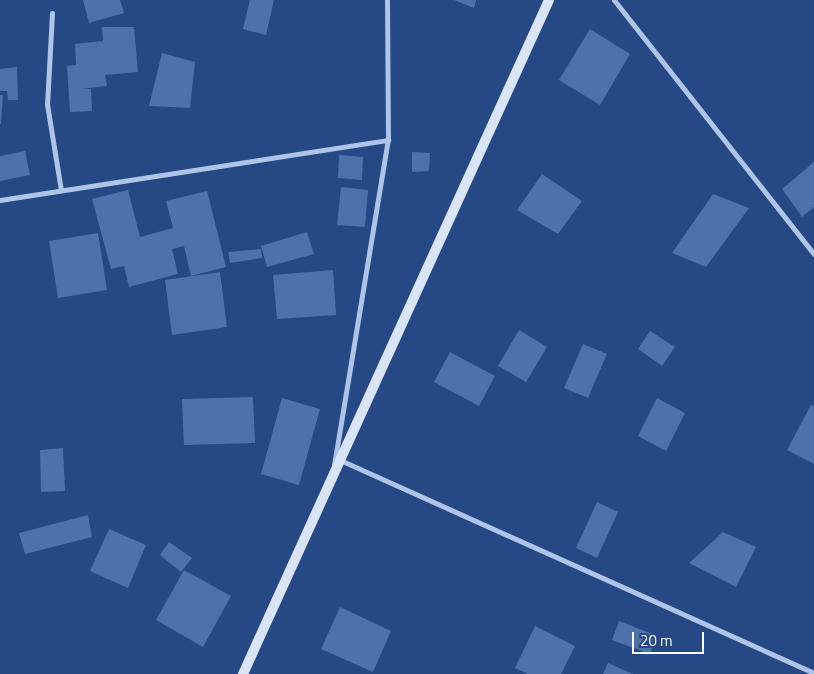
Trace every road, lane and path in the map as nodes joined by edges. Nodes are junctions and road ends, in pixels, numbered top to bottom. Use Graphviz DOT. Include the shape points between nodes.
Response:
graph roads {
  1 [pos="386,0"];
  2 [pos="549,0"];
  3 [pos="614,0"];
  4 [pos="52,13"];
  5 [pos="388,140"];
  6 [pos="61,190"];
  7 [pos="0,200"];
  8 [pos="814,254"];
  9 [pos="340,460"];
  10 [pos="333,476"];
  11 [pos="814,673"];
  12 [pos="243,674"];
  1 -- 5 [label="street"];
  2 -- 9 [label="main road"];
  3 -- 8 [label="street"];
  4 -- 6 [label="street" via="47,104"];
  5 -- 6 [label="street"];
  5 -- 10 [label="street"];
  6 -- 7 [label="street"];
  9 -- 10 [label="main road"];
  9 -- 11 [label="street"];
  10 -- 12 [label="main road"];
}
